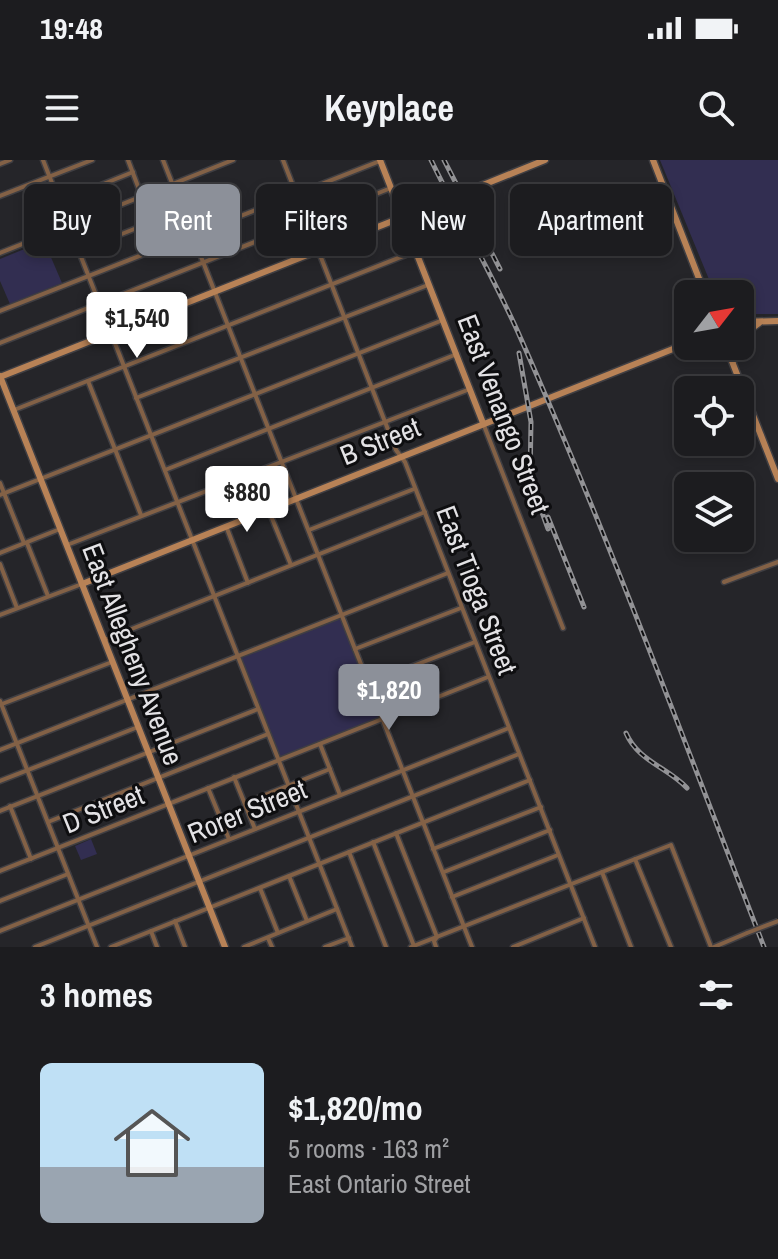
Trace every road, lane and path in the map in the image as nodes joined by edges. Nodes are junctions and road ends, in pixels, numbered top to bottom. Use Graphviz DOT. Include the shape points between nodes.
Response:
graph roads {
  1 [pos="10,160"];
  2 [pos="43,160"];
  3 [pos="92,160"];
  4 [pos="128,160"];
  5 [pos="163,160"];
  6 [pos="233,160"];
  7 [pos="283,160"];
  8 [pos="380,160"];
  9 [pos="545,160"];
  10 [pos="653,160"];
  11 [pos="223,162"];
  12 [pos="0,164"];
  13 [pos="133,172"];
  14 [pos="50,177"];
  15 [pos="53,184"];
  16 [pos="103,184"];
  17 [pos="137,184"];
  18 [pos="172,184"];
  19 [pos="174,184"];
  20 [pos="292,184"];
  21 [pos="321,184"];
  22 [pos="485,184"];
  23 [pos="391,188"];
  24 [pos="376,194"];
  25 [pos="0,196"];
  26 [pos="256,242"];
  27 [pos="24,244"];
  28 [pos="0,253"];
  29 [pos="81,256"];
  30 [pos="139,256"];
  31 [pos="200,256"];
  32 [pos="303,256"];
  33 [pos="320,256"];
  34 [pos="403,256"];
  35 [pos="418,256"];
  36 [pos="203,263"];
  37 [pos="88,276"];
  38 [pos="700,280"];
  39 [pos="331,284"];
  40 [pos="429,285"];
  41 [pos="214,292"];
  42 [pos="100,304"];
  43 [pos="0,311"];
  44 [pos="345,318"];
  45 [pos="443,320"];
  46 [pos="754,321"];
  47 [pos="763,321"];
  48 [pos="778,321"];
  49 [pos="228,325"];
  50 [pos="754,327"];
  51 [pos="111,333"];
  52 [pos="0,343"];
  53 [pos="674,348"];
  54 [pos="359,354"];
  55 [pos="457,354"];
  56 [pos="240,357"];
  57 [pos="731,360"];
  58 [pos="732,360"];
  59 [pos="124,366"];
  60 [pos="734,368"];
  61 [pos="0,376"];
  62 [pos="88,381"];
  63 [pos="372,388"];
  64 [pos="470,389"];
  65 [pos="255,394"];
  66 [pos="136,398"];
  67 [pos="14,410"];
  68 [pos="386,422"];
  69 [pos="483,423"];
  70 [pos="268,429"];
  71 [pos="151,435"];
  72 [pos="115,450"];
  73 [pos="401,457"];
  74 [pos="281,462"];
  75 [pos="165,470"];
  76 [pos="41,479"];
  77 [pos="778,479"];
  78 [pos="0,483"];
  79 [pos="415,489"];
  80 [pos="2,494"];
  81 [pos="296,498"];
  82 [pos="177,502"];
  83 [pos="269,509"];
  84 [pos="425,512"];
  85 [pos="141,515"];
  86 [pos="226,526"];
  87 [pos="60,529"];
  88 [pos="309,530"];
  89 [pos="192,539"];
  90 [pos="26,543"];
  91 [pos="67,545"];
  92 [pos="0,553"];
  93 [pos="318,555"];
  94 [pos="778,562"];
  95 [pos="0,564"];
  96 [pos="291,565"];
  97 [pos="448,573"];
  98 [pos="724,582"];
  99 [pos="248,583"];
  100 [pos="82,584"];
  101 [pos="48,596"];
  102 [pos="214,596"];
  103 [pos="462,607"];
  104 [pos="17,608"];
  105 [pos="0,615"];
  106 [pos="342,615"];
  107 [pos="563,628"];
  108 [pos="104,640"];
  109 [pos="475,642"];
  110 [pos="355,649"];
  111 [pos="238,656"];
  112 [pos="112,662"];
  113 [pos="489,677"];
  114 [pos="369,683"];
  115 [pos="127,700"];
  116 [pos="1,704"];
  117 [pos="258,709"];
  118 [pos="383,719"];
  119 [pos="138,727"];
  120 [pos="509,728"];
  121 [pos="269,734"];
  122 [pos="17,743"];
  123 [pos="320,744"];
  124 [pos="0,750"];
  125 [pos="148,752"];
  126 [pos="519,754"];
  127 [pos="279,760"];
  128 [pos="330,769"];
  129 [pos="28,771"];
  130 [pos="403,771"];
  131 [pos="234,777"];
  132 [pos="159,778"];
  133 [pos="530,780"];
  134 [pos="0,781"];
  135 [pos="289,787"];
  136 [pos="208,788"];
  137 [pos="340,795"];
  138 [pos="38,796"];
  139 [pos="413,796"];
  140 [pos="245,803"];
  141 [pos="169,804"];
  142 [pos="10,806"];
  143 [pos="541,807"];
  144 [pos="0,811"];
  145 [pos="299,812"];
  146 [pos="48,822"];
  147 [pos="423,822"];
  148 [pos="255,829"];
  149 [pos="550,830"];
  150 [pos="396,833"];
  151 [pos="310,837"];
  152 [pos="229,839"];
  153 [pos="373,842"];
  154 [pos="58,848"];
  155 [pos="433,849"];
  156 [pos="349,852"];
  157 [pos="559,855"];
  158 [pos="189,856"];
  159 [pos="31,859"];
  160 [pos="635,859"];
  161 [pos="320,864"];
  162 [pos="0,871"];
  163 [pos="602,872"];
  164 [pos="443,873"];
  165 [pos="68,874"];
  166 [pos="289,876"];
  167 [pos="200,882"];
  168 [pos="571,884"];
  169 [pos="260,888"];
  170 [pos="452,897"];
  171 [pos="79,900"];
  172 [pos="0,901"];
  173 [pos="209,908"];
  174 [pos="337,909"];
  175 [pos="584,918"];
  176 [pos="175,921"];
  177 [pos="307,921"];
  178 [pos="778,921"];
  179 [pos="89,926"];
  180 [pos="464,927"];
  181 [pos="0,931"];
  182 [pos="151,931"];
  183 [pos="278,933"];
  184 [pos="437,937"];
  185 [pos="268,938"];
  186 [pos="349,938"];
  187 [pos="128,944"];
  188 [pos="35,947"];
  189 [pos="97,947"];
  190 [pos="111,947"];
  191 [pos="157,947"];
  192 [pos="185,947"];
  193 [pos="225,947"];
  194 [pos="244,947"];
  195 [pos="272,947"];
  196 [pos="325,947"];
  197 [pos="352,947"];
  198 [pos="386,947"];
  199 [pos="412,947"];
  200 [pos="436,947"];
  201 [pos="472,947"];
  202 [pos="513,947"];
  203 [pos="595,947"];
  204 [pos="631,947"];
  205 [pos="671,947"];
  206 [pos="712,947"];
  1 -- 12 [label="street"];
  2 -- 14 [label="street"];
  3 -- 14 [label="street"];
  4 -- 13 [label="street"];
  5 -- 18 [label="street"];
  6 -- 11 [label="street"];
  7 -- 20 [label="street, East Tioga Street"];
  8 -- 21 [label="street"];
  8 -- 23 [label="main road, East Venango Street"];
  9 -- 22 [label="main road, bridge"];
  10 -- 38 [label="main road"];
  11 -- 19 [label="street"];
  13 -- 16 [label="street"];
  13 -- 17 [label="street"];
  14 -- 15 [label="street"];
  14 -- 25 [label="street"];
  23 -- 24 [label="street"];
  26 -- 36 [label="street"];
  27 -- 28 [label="street"];
  29 -- 37 [label="street"];
  30 -- 37 [label="street"];
  31 -- 36 [label="street"];
  32 -- 41 [label="main road"];
  33 -- 39 [label="street, East Tioga Street"];
  34 -- 39 [label="street"];
  35 -- 40 [label="main road, East Venango Street"];
  36 -- 41 [label="street"];
  36 -- 42 [label="street"];
  37 -- 42 [label="street"];
  37 -- 43 [label="street"];
  39 -- 44 [label="street, East Tioga Street"];
  39 -- 49 [label="street"];
  40 -- 44 [label="street"];
  40 -- 45 [label="main road, East Venango Street"];
  41 -- 49 [label="street"];
  41 -- 51 [label="main road"];
  42 -- 51 [label="street"];
  42 -- 52 [label="street"];
  44 -- 54 [label="street, East Tioga Street"];
  44 -- 56 [label="street"];
  45 -- 54 [label="street"];
  45 -- 55 [label="main road, East Venango Street"];
  46 -- 47 [label="main road"];
  47 -- 48 [label="main road"];
  47 -- 50 [label="main road"];
  49 -- 56 [label="street"];
  49 -- 59 [label="street"];
  51 -- 59 [label="street"];
  51 -- 61 [label="main road"];
  53 -- 69 [label="main road, B Street"];
  54 -- 63 [label="street, East Tioga Street"];
  54 -- 65 [label="street"];
  55 -- 63 [label="street"];
  55 -- 64 [label="main road, East Venango Street"];
  56 -- 65 [label="street"];
  56 -- 66 [label="street"];
  57 -- 60 [label="main road"];
  58 -- 60 [label="main road"];
  59 -- 62 [label="street"];
  59 -- 66 [label="street"];
  60 -- 77 [label="main road"];
  61 -- 67 [label="main road, East Allegheny Avenue"];
  62 -- 67 [label="street"];
  62 -- 72 [label="street"];
  63 -- 68 [label="street, East Tioga Street"];
  63 -- 70 [label="street"];
  64 -- 68 [label="street"];
  64 -- 69 [label="main road, East Venango Street"];
  65 -- 70 [label="street"];
  65 -- 71 [label="street"];
  66 -- 71 [label="street"];
  67 -- 76 [label="main road, East Allegheny Avenue"];
  68 -- 73 [label="street, East Tioga Street"];
  68 -- 74 [label="street"];
  69 -- 73 [label="main road, B Street"];
  69 -- 107 [label="street, East Venango Street"];
  70 -- 74 [label="street"];
  70 -- 75 [label="street"];
  71 -- 72 [label="street"];
  71 -- 75 [label="street"];
  72 -- 76 [label="street"];
  72 -- 85 [label="street"];
  73 -- 79 [label="street, East Tioga Street"];
  73 -- 81 [label="main road, B Street"];
  74 -- 81 [label="street"];
  74 -- 82 [label="street"];
  75 -- 82 [label="street"];
  76 -- 80 [label="street"];
  76 -- 87 [label="main road, East Allegheny Avenue"];
  78 -- 80 [label="street"];
  79 -- 84 [label="street, East Tioga Street"];
  79 -- 88 [label="street"];
  80 -- 90 [label="street"];
  81 -- 83 [label="main road, B Street"];
  81 -- 88 [label="street"];
  82 -- 85 [label="street"];
  82 -- 89 [label="street"];
  83 -- 86 [label="main road, B Street"];
  83 -- 96 [label="street"];
  84 -- 93 [label="street"];
  84 -- 97 [label="street, East Tioga Street"];
  85 -- 91 [label="street"];
  86 -- 89 [label="main road, B Street"];
  86 -- 99 [label="street"];
  87 -- 90 [label="street"];
  87 -- 91 [label="main road, East Allegheny Avenue"];
  88 -- 93 [label="street"];
  89 -- 100 [label="main road, B Street"];
  89 -- 102 [label="street"];
  90 -- 92 [label="street"];
  90 -- 101 [label="street"];
  91 -- 100 [label="main road, East Allegheny Avenue"];
  93 -- 96 [label="street"];
  93 -- 106 [label="street"];
  94 -- 98 [label="street"];
  95 -- 104 [label="street"];
  96 -- 99 [label="street"];
  97 -- 103 [label="street, East Tioga Street"];
  97 -- 106 [label="street"];
  99 -- 102 [label="street"];
  100 -- 101 [label="street, B Street"];
  100 -- 108 [label="main road, East Allegheny Avenue"];
  101 -- 104 [label="street, B Street"];
  102 -- 108 [label="street"];
  102 -- 111 [label="street"];
  103 -- 109 [label="street, East Tioga Street"];
  103 -- 110 [label="street"];
  104 -- 105 [label="street, B Street"];
  106 -- 110 [label="street"];
  106 -- 111 [label="street"];
  108 -- 112 [label="main road, East Allegheny Avenue"];
  109 -- 113 [label="street, East Tioga Street"];
  109 -- 114 [label="street"];
  110 -- 114 [label="street"];
  111 -- 115 [label="street"];
  111 -- 117 [label="street"];
  112 -- 115 [label="main road, East Allegheny Avenue"];
  112 -- 116 [label="street"];
  113 -- 118 [label="street, D Street"];
  113 -- 120 [label="street, East Tioga Street"];
  114 -- 118 [label="street"];
  115 -- 119 [label="main road, East Allegheny Avenue"];
  115 -- 122 [label="street"];
  116 -- 122 [label="street"];
  117 -- 121 [label="street"];
  117 -- 125 [label="street"];
  118 -- 123 [label="street, D Street"];
  118 -- 130 [label="street"];
  119 -- 125 [label="main road, East Allegheny Avenue"];
  119 -- 129 [label="street"];
  120 -- 126 [label="street, East Tioga Street"];
  120 -- 130 [label="street, Rorer Street"];
  121 -- 127 [label="street"];
  121 -- 132 [label="street"];
  122 -- 124 [label="street"];
  122 -- 129 [label="street"];
  123 -- 127 [label="street, D Street"];
  123 -- 128 [label="street"];
  125 -- 132 [label="main road, East Allegheny Avenue"];
  125 -- 138 [label="street"];
  126 -- 133 [label="street, East Tioga Street"];
  126 -- 139 [label="street"];
  127 -- 131 [label="street, D Street"];
  127 -- 135 [label="street"];
  128 -- 135 [label="street"];
  128 -- 137 [label="street"];
  129 -- 134 [label="street"];
  129 -- 138 [label="street"];
  130 -- 137 [label="street, Rorer Street"];
  130 -- 139 [label="street"];
  131 -- 136 [label="street, D Street"];
  131 -- 140 [label="street"];
  132 -- 141 [label="main road, East Allegheny Avenue"];
  132 -- 146 [label="street"];
  133 -- 143 [label="street, East Tioga Street"];
  133 -- 147 [label="street"];
  135 -- 140 [label="street"];
  135 -- 145 [label="street"];
  136 -- 141 [label="street, D Street"];
  136 -- 152 [label="street"];
  137 -- 145 [label="street, Rorer Street"];
  138 -- 142 [label="street"];
  138 -- 146 [label="street"];
  139 -- 147 [label="street"];
  139 -- 151 [label="street"];
  140 -- 148 [label="street"];
  141 -- 154 [label="street, D Street"];
  141 -- 158 [label="main road, East Allegheny Avenue"];
  142 -- 144 [label="street"];
  142 -- 159 [label="street"];
  143 -- 149 [label="street, East Tioga Street"];
  143 -- 155 [label="street"];
  145 -- 148 [label="street, Rorer Street"];
  145 -- 151 [label="street"];
  146 -- 154 [label="street"];
  147 -- 150 [label="street"];
  147 -- 155 [label="street"];
  148 -- 152 [label="street, Rorer Street"];
  149 -- 157 [label="street, East Tioga Street"];
  149 -- 164 [label="street"];
  150 -- 153 [label="street"];
  150 -- 184 [label="street"];
  151 -- 161 [label="street"];
  151 -- 167 [label="street"];
  152 -- 158 [label="street, Rorer Street"];
  153 -- 156 [label="street"];
  153 -- 199 [label="street"];
  154 -- 159 [label="street, D Street"];
  154 -- 165 [label="street"];
  155 -- 164 [label="street"];
  156 -- 161 [label="street"];
  156 -- 198 [label="street"];
  157 -- 168 [label="street, East Tioga Street"];
  157 -- 170 [label="street"];
  158 -- 167 [label="main road, East Allegheny Avenue"];
  158 -- 171 [label="street, Rorer Street"];
  159 -- 162 [label="street, D Street"];
  160 -- 163 [label="street"];
  160 -- 205 [label="street"];
  160 -- 206 [label="street" via="671,845"];
  161 -- 166 [label="street"];
  161 -- 174 [label="street"];
  163 -- 168 [label="street"];
  163 -- 204 [label="street"];
  164 -- 170 [label="street"];
  165 -- 171 [label="street"];
  165 -- 172 [label="street"];
  166 -- 169 [label="street"];
  166 -- 177 [label="street"];
  167 -- 173 [label="main road, East Allegheny Avenue"];
  167 -- 179 [label="street"];
  168 -- 175 [label="street, East Tioga Street"];
  168 -- 180 [label="street"];
  169 -- 173 [label="street"];
  169 -- 183 [label="street"];
  170 -- 180 [label="street"];
  171 -- 179 [label="street"];
  171 -- 181 [label="street, Rorer Street"];
  173 -- 176 [label="street"];
  173 -- 193 [label="main road, East Allegheny Avenue"];
  174 -- 177 [label="street"];
  174 -- 186 [label="street"];
  175 -- 202 [label="street"];
  175 -- 203 [label="street, East Tioga Street"];
  176 -- 182 [label="street"];
  176 -- 192 [label="street"];
  177 -- 183 [label="street"];
  178 -- 206 [label="street, bridge"];
  179 -- 188 [label="street"];
  179 -- 189 [label="street"];
  180 -- 184 [label="street"];
  180 -- 201 [label="street"];
  182 -- 187 [label="street"];
  182 -- 191 [label="street"];
  183 -- 185 [label="street"];
  184 -- 199 [label="street"];
  184 -- 200 [label="street"];
  185 -- 194 [label="street"];
  185 -- 195 [label="street"];
  186 -- 196 [label="street"];
  186 -- 197 [label="street"];
  187 -- 190 [label="street"];
}
